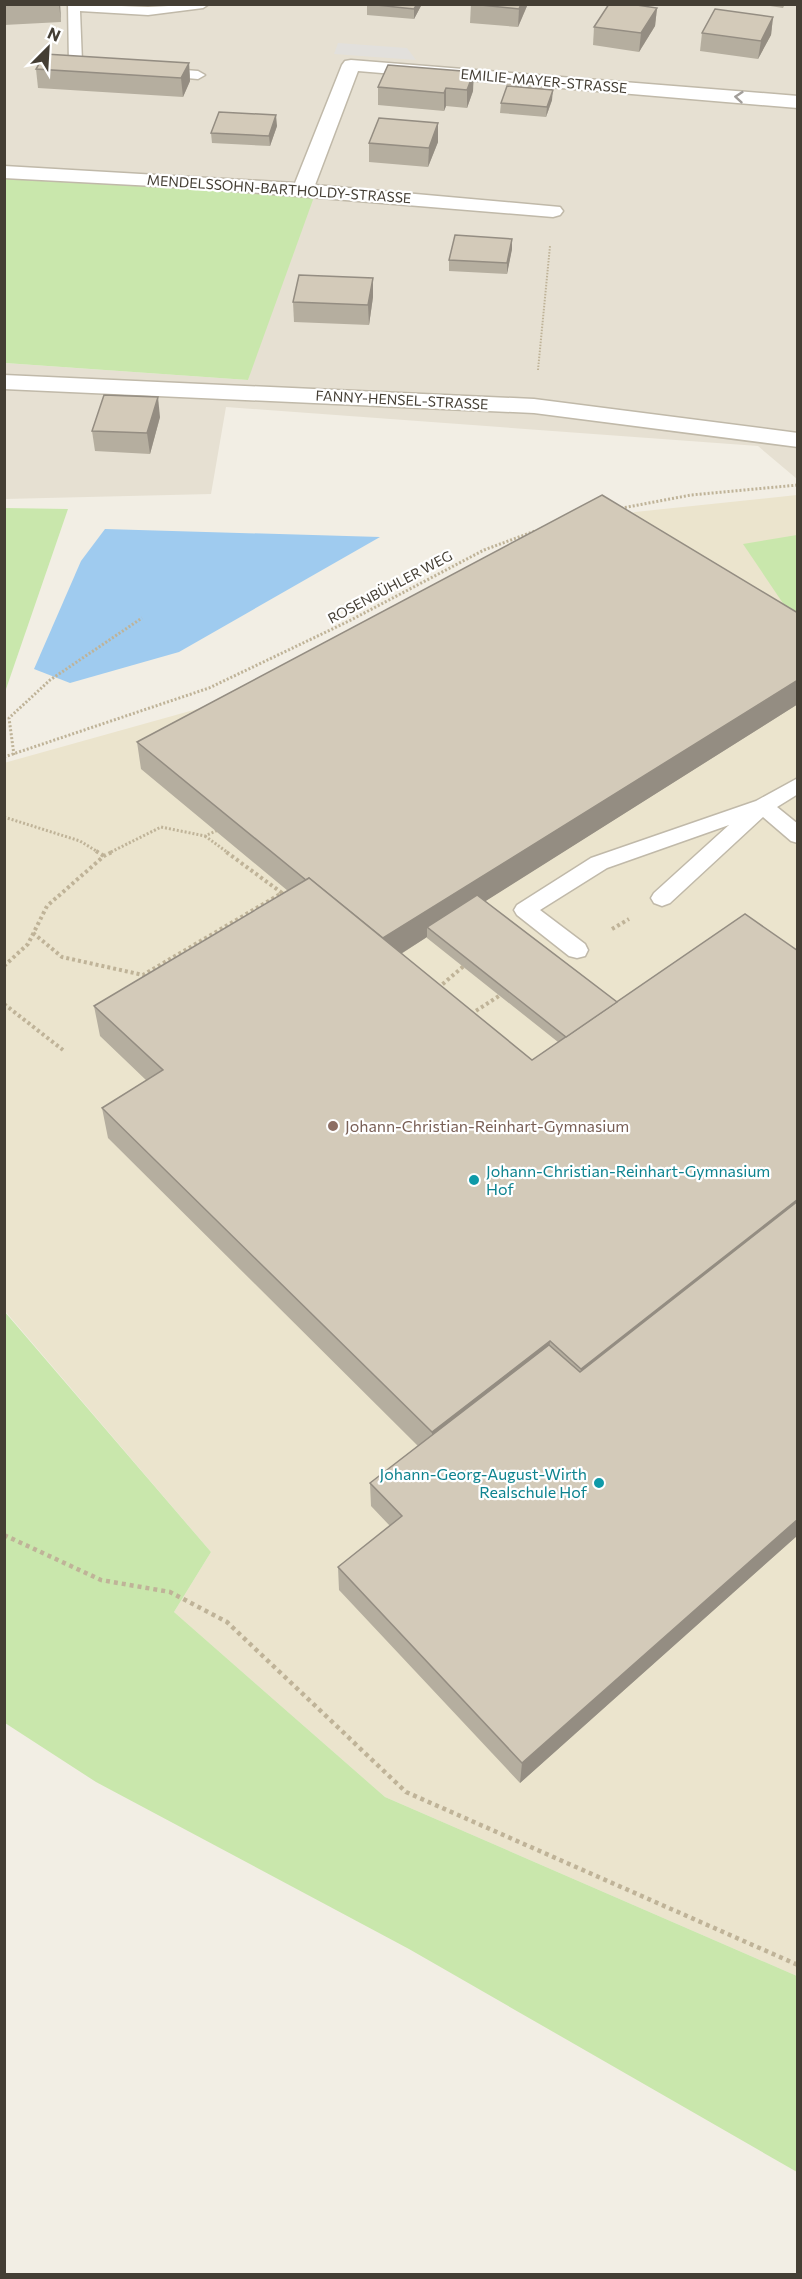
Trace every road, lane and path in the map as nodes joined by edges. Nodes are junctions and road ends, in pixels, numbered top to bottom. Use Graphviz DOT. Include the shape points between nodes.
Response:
graph roads {
  1 [pos="203,4"];
  2 [pos="74,6"];
  3 [pos="110,68"];
  4 [pos="143,70"];
  5 [pos="198,75"];
  6 [pos="798,102"];
  7 [pos="4,172"];
  8 [pos="303,189"];
  9 [pos="553,211"];
  10 [pos="4,382"];
  11 [pos="534,406"];
  12 [pos="798,440"];
  13 [pos="798,485"];
  14 [pos="611,510"];
  15 [pos="536,531"];
  16 [pos="142,618"];
  17 [pos="14,755"];
  18 [pos="4,757"];
  19 [pos="798,784"];
  20 [pos="763,806"];
  21 [pos="4,817"];
  22 [pos="223,827"];
  23 [pos="205,836"];
  24 [pos="798,836"];
  25 [pos="104,856"];
  26 [pos="662,898"];
  27 [pos="33,933"];
  28 [pos="577,950"];
  29 [pos="469,963"];
  30 [pos="4,966"];
  31 [pos="446,993"];
  32 [pos="498,996"];
  33 [pos="4,1004"];
  34 [pos="464,1006"];
  35 [pos="472,1013"];
  36 [pos="465,1017"];
  37 [pos="63,1050"];
  38 [pos="4,1535"];
  39 [pos="798,1965"];
  1 -- 2 [label="lane" via="148,11"];
  2 -- 3 [label="lane" via="76,65"];
  4 -- 5 [label="lane"];
  6 -- 8 [label="street, EMILIE-MAYER-STRASSE, one-way" via="351,65"];
  7 -- 8 [label="street, MENDELSSOHN-BARTHOLDY-STRASSE"];
  8 -- 9 [label="street, MENDELSSOHN-BARTHOLDY-STRASSE"];
  9 -- 11 [label="path"];
  10 -- 11 [label="street, FANNY-HENSEL-STRASSE"];
  11 -- 12 [label="street, FANNY-HENSEL-STRASSE"];
  13 -- 14 [label="path" via="691,495"];
  15 -- 17 [label="path, ROSENBÜHLER WEG" via="484,550 350,621 209,688"];
  16 -- 17 [label="path" via="50,680 9,718"];
  17 -- 18 [label="path, ROSENBÜHLER WEG"];
  19 -- 20 [label="lane"];
  20 -- 24 [label="lane"];
  20 -- 26 [label="lane"];
  20 -- 28 [label="lane" via="599,863 525,910"];
  21 -- 25 [label="path" via="80,841"];
  22 -- 23 [label="path"];
  23 -- 25 [label="path" via="162,827"];
  23 -- 27 [label="path" via="282,893 143,975 62,957"];
  25 -- 27 [label="path" via="47,906"];
  27 -- 30 [label="path" via="28,944"];
  29 -- 31 [label="path" via="436,987"];
  32 -- 35 [label="path"];
  33 -- 37 [label="path"];
  34 -- 35 [label="path"];
  35 -- 36 [label="path"];
  38 -- 39 [label="path" via="100,1580 170,1592 227,1622 406,1792"];
}
